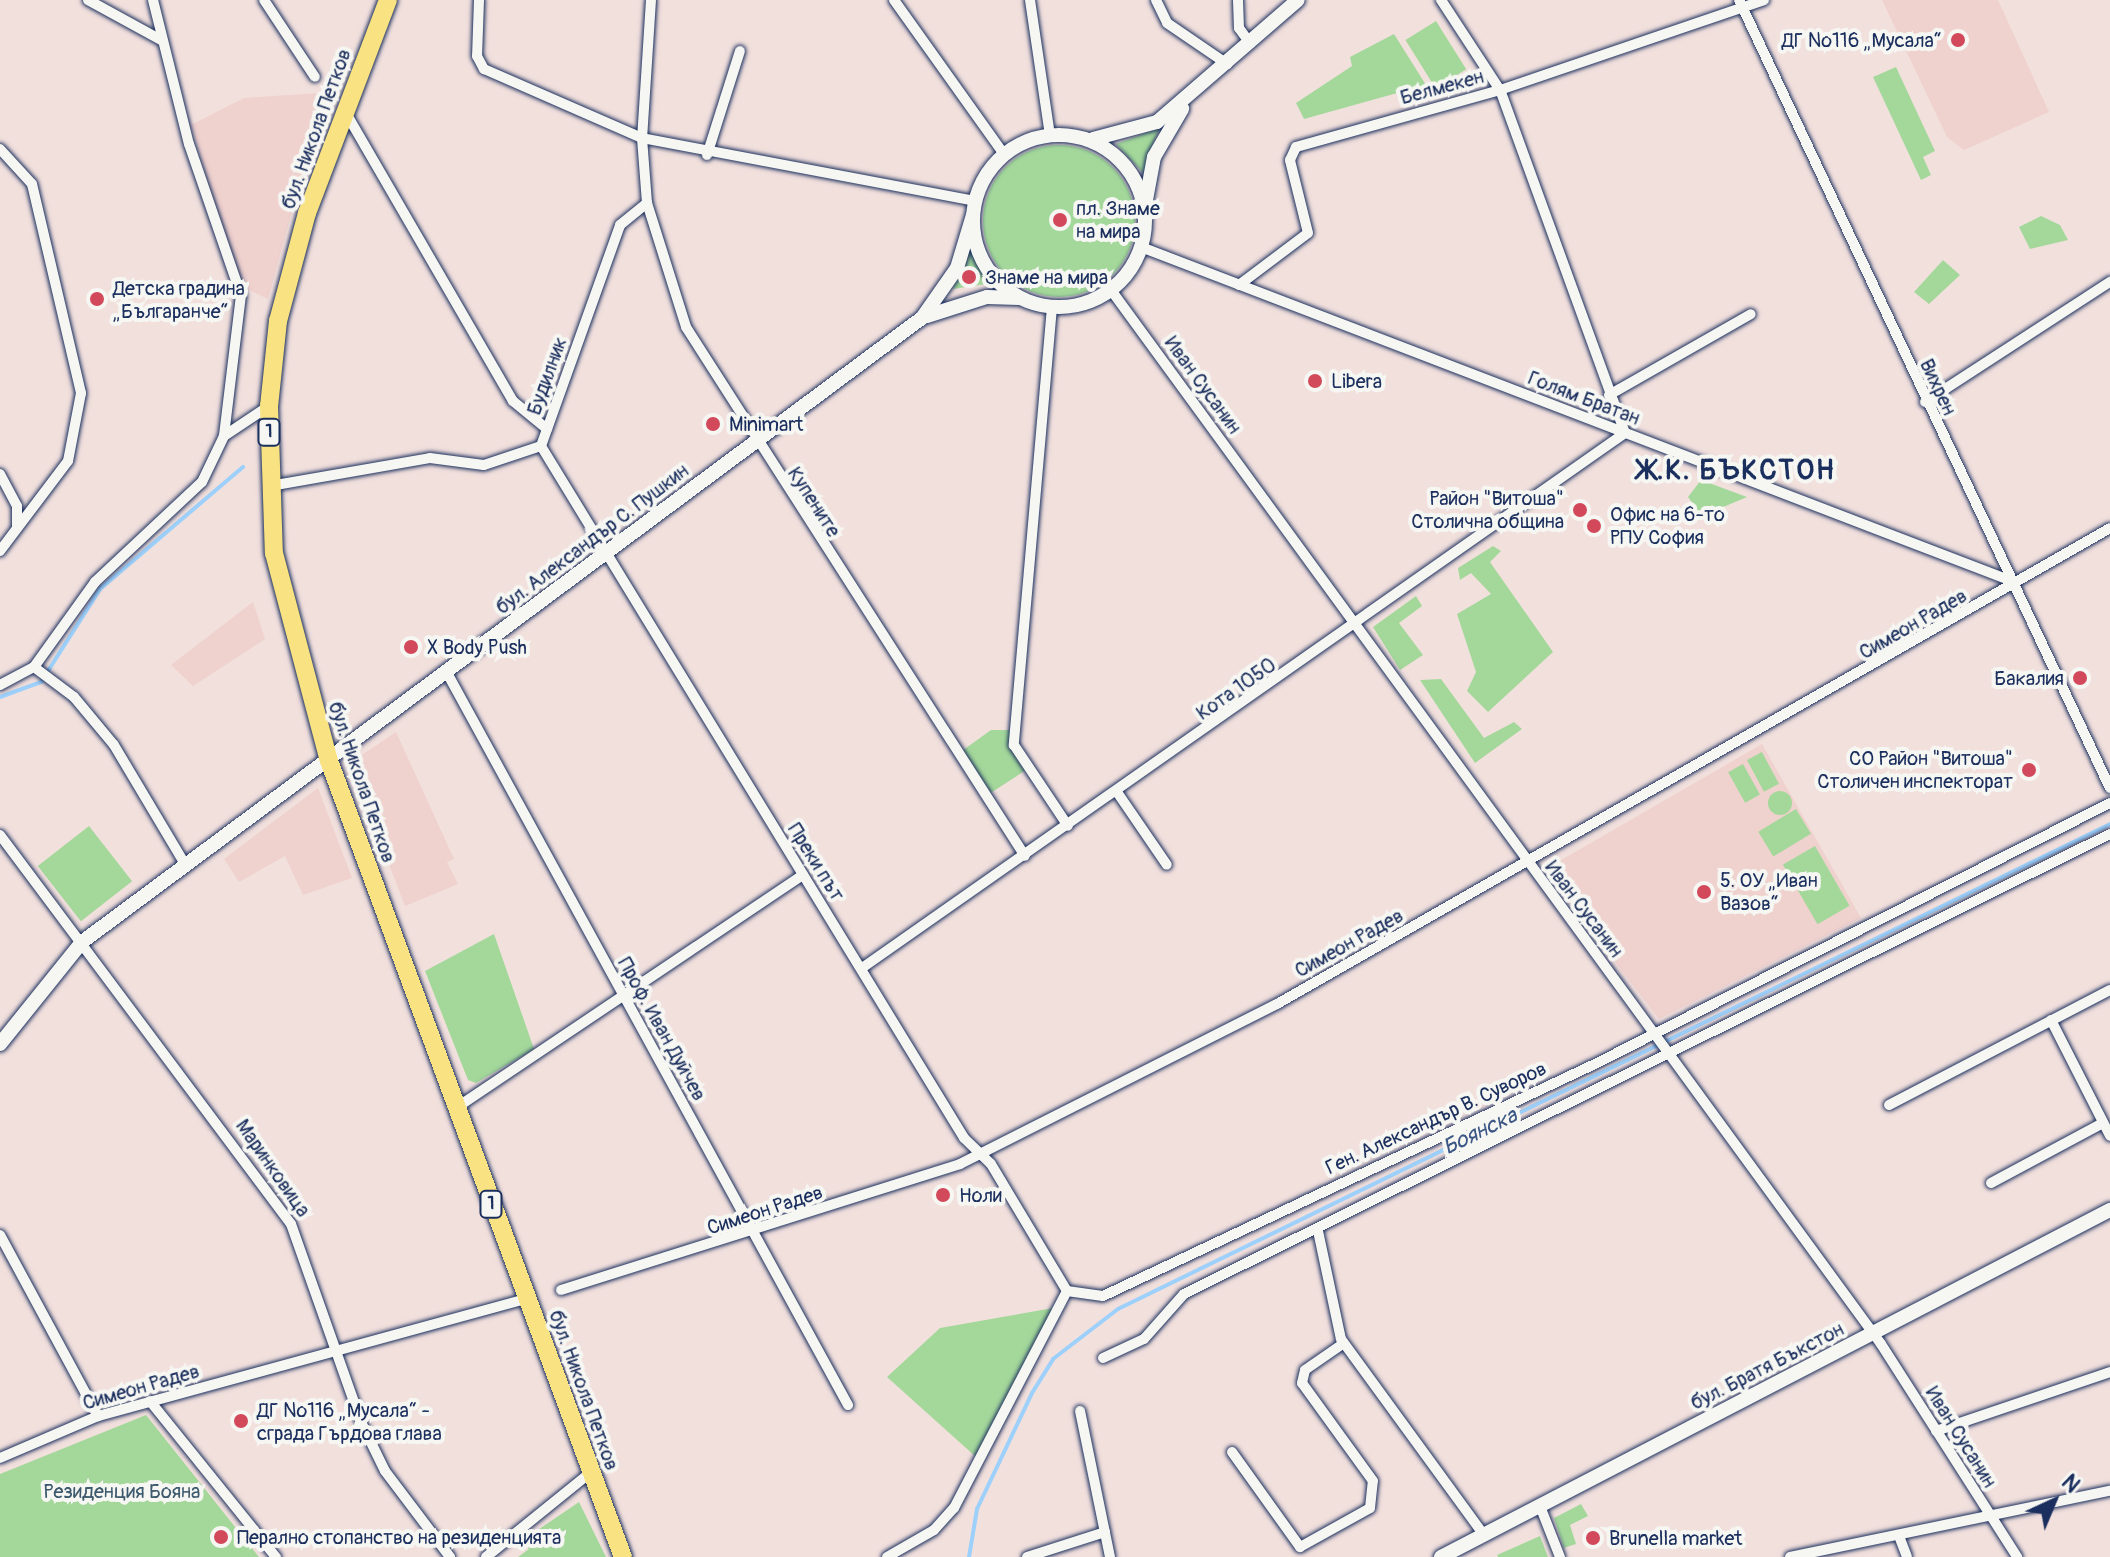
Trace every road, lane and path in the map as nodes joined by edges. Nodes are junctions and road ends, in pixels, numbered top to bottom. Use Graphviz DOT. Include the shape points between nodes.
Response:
graph roads {
  1 [pos="88,0"];
  2 [pos="153,0"];
  3 [pos="264,0"];
  4 [pos="388,0"];
  5 [pos="479,0"];
  6 [pos="651,0"];
  7 [pos="894,0"];
  8 [pos="1030,0"];
  9 [pos="1156,0"];
  10 [pos="1238,0"];
  11 [pos="1298,0"];
  12 [pos="1441,0"];
  13 [pos="1764,0"];
  14 [pos="1740,4"];
  15 [pos="161,40"];
  16 [pos="1250,43"];
  17 [pos="740,51"];
  18 [pos="1227,64"];
  19 [pos="315,77"];
  20 [pos="1500,90"];
  21 [pos="1191,96"];
  22 [pos="344,110"];
  23 [pos="1050,135"];
  24 [pos="642,138"];
  25 [pos="1085,139"];
  26 [pos="0,149"];
  27 [pos="1004,154"];
  28 [pos="707,155"];
  29 [pos="647,203"];
  30 [pos="974,208"];
  31 [pos="1145,212"];
  32 [pos="1141,247"];
  33 [pos="2110,282"];
  34 [pos="1239,285"];
  35 [pos="1111,290"];
  36 [pos="1020,298"];
  37 [pos="1052,307"];
  38 [pos="1751,314"];
  39 [pos="922,318"];
  40 [pos="1609,395"];
  41 [pos="1925,402"];
  42 [pos="269,406"];
  43 [pos="547,429"];
  44 [pos="1625,433"];
  45 [pos="224,436"];
  46 [pos="754,443"];
  47 [pos="541,446"];
  48 [pos="0,474"];
  49 [pos="269,486"];
  50 [pos="17,526"];
  51 [pos="2110,528"];
  52 [pos="0,551"];
  53 [pos="606,554"];
  54 [pos="2014,582"];
  55 [pos="1357,627"];
  56 [pos="34,667"];
  57 [pos="446,671"];
  58 [pos="0,685"];
  59 [pos="328,758"];
  60 [pos="2110,788"];
  61 [pos="1117,792"];
  62 [pos="2110,803"];
  63 [pos="1068,826"];
  64 [pos="2110,834"];
  65 [pos="2,842"];
  66 [pos="1025,856"];
  67 [pos="185,864"];
  68 [pos="1528,864"];
  69 [pos="1167,865"];
  70 [pos="803,875"];
  71 [pos="82,942"];
  72 [pos="862,968"];
  73 [pos="2110,990"];
  74 [pos="625,997"];
  75 [pos="2051,1020"];
  76 [pos="1655,1031"];
  77 [pos="0,1044"];
  78 [pos="1670,1052"];
  79 [pos="1889,1105"];
  80 [pos="456,1108"];
  81 [pos="2103,1123"];
  82 [pos="2110,1136"];
  83 [pos="977,1153"];
  84 [pos="1991,1183"];
  85 [pos="2110,1210"];
  86 [pos="1318,1231"];
  87 [pos="0,1235"];
  88 [pos="753,1235"];
  89 [pos="561,1290"];
  90 [pos="1067,1291"];
  91 [pos="527,1299"];
  92 [pos="1873,1333"];
  93 [pos="1344,1343"];
  94 [pos="340,1351"];
  95 [pos="1103,1358"];
  96 [pos="2110,1372"];
  97 [pos="150,1401"];
  98 [pos="848,1405"];
  99 [pos="1080,1411"];
  100 [pos="98,1416"];
  101 [pos="1936,1431"];
  102 [pos="1232,1452"];
  103 [pos="0,1458"];
  104 [pos="591,1472"];
  105 [pos="2110,1491"];
  106 [pos="1540,1506"];
  107 [pos="1990,1515"];
  108 [pos="1105,1532"];
  109 [pos="1484,1535"];
  110 [pos="1899,1536"];
  111 [pos="276,1557"];
  112 [pos="450,1557"];
  113 [pos="486,1557"];
  114 [pos="623,1557"];
  115 [pos="887,1557"];
  116 [pos="1027,1557"];
  117 [pos="1110,1557"];
  118 [pos="1441,1557"];
  119 [pos="1560,1557"];
  120 [pos="1790,1557"];
  121 [pos="1907,1557"];
  122 [pos="2017,1557"];
  1 -- 15 [label="street"];
  2 -- 15 [label="street"];
  3 -- 19 [label="street"];
  4 -- 22 [label="highway, бул. Никола Петков / 1"];
  5 -- 24 [label="street" via="477,56 484,69"];
  6 -- 24 [label="street"];
  7 -- 27 [label="street"];
  8 -- 23 [label="street"];
  9 -- 18 [label="street" via="1167,23"];
  10 -- 16 [label="street" via="1239,28"];
  11 -- 16 [label="main road"];
  12 -- 20 [label="street"];
  13 -- 14 [label="street, Белмекен"];
  14 -- 20 [label="street, Белмекен"];
  14 -- 41 [label="street, Вихрен"];
  15 -- 45 [label="street" via="241,295"];
  16 -- 18 [label="main road"];
  17 -- 28 [label="street"];
  18 -- 21 [label="main road"];
  20 -- 34 [label="street, Белмекен" via="1296,147 1290,160 1308,233"];
  20 -- 40 [label="street"];
  21 -- 25 [label="main road" via="1135,133"];
  21 -- 31 [label="main road" via="1154,157"];
  22 -- 42 [label="highway, бул. Никола Петков / 1" via="278,321"];
  22 -- 43 [label="street" via="513,401"];
  23 -- 25 [label="main road"];
  23 -- 27 [label="main road"];
  24 -- 28 [label="street"];
  24 -- 29 [label="street, Купените"];
  25 -- 31 [label="main road" via="1124,164"];
  26 -- 50 [label="street" via="32,184 81,393 68,461"];
  27 -- 30 [label="main road"];
  28 -- 30 [label="street"];
  29 -- 43 [label="street, Будилник" via="620,225"];
  29 -- 46 [label="street, Купените" via="686,327"];
  30 -- 36 [label="main road" via="985,266"];
  30 -- 39 [label="main road, бул. Александър С. Пушкин" via="957,268"];
  31 -- 32 [label="main road"];
  32 -- 34 [label="street, Голям Братан"];
  32 -- 35 [label="main road"];
  33 -- 41 [label="street"];
  34 -- 44 [label="street, Голям Братан"];
  35 -- 37 [label="main road"];
  35 -- 55 [label="street, Иван Сусанин"];
  36 -- 37 [label="main road"];
  36 -- 39 [label="main road, бул. Александър С. Пушкин" via="969,301"];
  37 -- 63 [label="street" via="1014,745"];
  38 -- 40 [label="street"];
  39 -- 46 [label="main road, бул. Александър С. Пушкин"];
  40 -- 44 [label="street"];
  41 -- 54 [label="street, Вихрен"];
  42 -- 45 [label="street"];
  42 -- 49 [label="highway, бул. Никола Петков / 1"];
  43 -- 47 [label="street, Будилник"];
  44 -- 54 [label="street, Голям Братан"];
  44 -- 55 [label="street, Кота 1050"];
  45 -- 56 [label="street" via="202,482 95,582"];
  46 -- 53 [label="main road, бул. Александър С. Пушкин"];
  46 -- 66 [label="street, Купените"];
  47 -- 49 [label="street, Будилник" via="484,465 430,458"];
  47 -- 53 [label="street, Преки път"];
  48 -- 50 [label="street" via="17,506"];
  49 -- 59 [label="highway, бул. Никола Петков / 1" via="286,619"];
  50 -- 52 [label="street"];
  51 -- 54 [label="street, Симеон Радев"];
  53 -- 57 [label="main road, бул. Александър С. Пушкин"];
  53 -- 70 [label="street, Преки път"];
  54 -- 60 [label="street, Вихрен"];
  54 -- 68 [label="street, Симеон Радев"];
  55 -- 61 [label="street, Кота 1050"];
  55 -- 68 [label="street, Иван Сусанин"];
  56 -- 58 [label="street"];
  56 -- 67 [label="street" via="114,745"];
  57 -- 59 [label="main road, бул. Александър С. Пушкин"];
  57 -- 74 [label="street, Проф. Иван Дуйчев"];
  59 -- 67 [label="main road, бул. Александър С. Пушкин"];
  59 -- 80 [label="highway, бул. Никола Петков / 1"];
  61 -- 63 [label="street, Кота 1050"];
  61 -- 69 [label="street"];
  62 -- 76 [label="street, Ген. Александър В. Суворов"];
  63 -- 66 [label="street, Кота 1050"];
  64 -- 78 [label="street"];
  65 -- 71 [label="street, Маринковица"];
  66 -- 72 [label="street, Кота 1050"];
  67 -- 71 [label="main road, бул. Александър С. Пушкин"];
  68 -- 76 [label="street, Иван Сусанин"];
  68 -- 83 [label="street, Симеон Радев" via="1277,1004"];
  70 -- 72 [label="street, Преки път"];
  70 -- 74 [label="street"];
  71 -- 77 [label="main road, бул. Александър С. Пушкин"];
  71 -- 94 [label="street, Маринковица" via="291,1224"];
  72 -- 83 [label="street, Преки път"];
  73 -- 75 [label="street"];
  74 -- 80 [label="street"];
  74 -- 88 [label="street, Проф. Иван Дуйчев"];
  75 -- 79 [label="street"];
  75 -- 81 [label="street"];
  76 -- 78 [label="street, Иван Сусанин"];
  76 -- 90 [label="street, Ген. Александър В. Суворов" via="1103,1296"];
  78 -- 86 [label="street"];
  78 -- 92 [label="street, Иван Сусанин"];
  80 -- 91 [label="highway, бул. Никола Петков / 1"];
  81 -- 82 [label="street"];
  81 -- 84 [label="street"];
  83 -- 88 [label="street, Симеон Радев"];
  83 -- 90 [label="street, Преки път"];
  85 -- 92 [label="main road, бул. Братя Бъкстон"];
  86 -- 93 [label="street"];
  86 -- 95 [label="street" via="1184,1294 1144,1339"];
  87 -- 100 [label="street"];
  88 -- 89 [label="street, Симеон Радев"];
  88 -- 98 [label="street, Проф. Иван Дуйчев"];
  90 -- 115 [label="street" via="954,1508 934,1530"];
  91 -- 94 [label="street, Симеон Радев"];
  91 -- 104 [label="highway, бул. Никола Петков / 1"];
  92 -- 101 [label="street, Иван Сусанин"];
  92 -- 106 [label="main road, бул. Братя Бъкстон"];
  93 -- 102 [label="street" via="1305,1370 1302,1383 1373,1481 1370,1508 1300,1547"];
  93 -- 109 [label="street"];
  94 -- 97 [label="street, Симеон Радев"];
  94 -- 112 [label="street, Маринковица" via="385,1471"];
  96 -- 101 [label="street"];
  97 -- 100 [label="street, Симеон Радев"];
  97 -- 111 [label="street"];
  99 -- 108 [label="street"];
  100 -- 103 [label="street, Симеон Радев"];
  101 -- 107 [label="street, Иван Сусанин"];
  104 -- 113 [label="street"];
  104 -- 114 [label="highway, бул. Никола Петков / 1"];
  105 -- 107 [label="street"];
  106 -- 109 [label="main road, бул. Братя Бъкстон"];
  106 -- 119 [label="street"];
  107 -- 110 [label="street"];
  107 -- 122 [label="street, Иван Сусанин"];
  108 -- 116 [label="street"];
  108 -- 117 [label="street"];
  109 -- 118 [label="main road, бул. Братя Бъкстон"];
  110 -- 120 [label="street"];
  110 -- 121 [label="street"];
}
